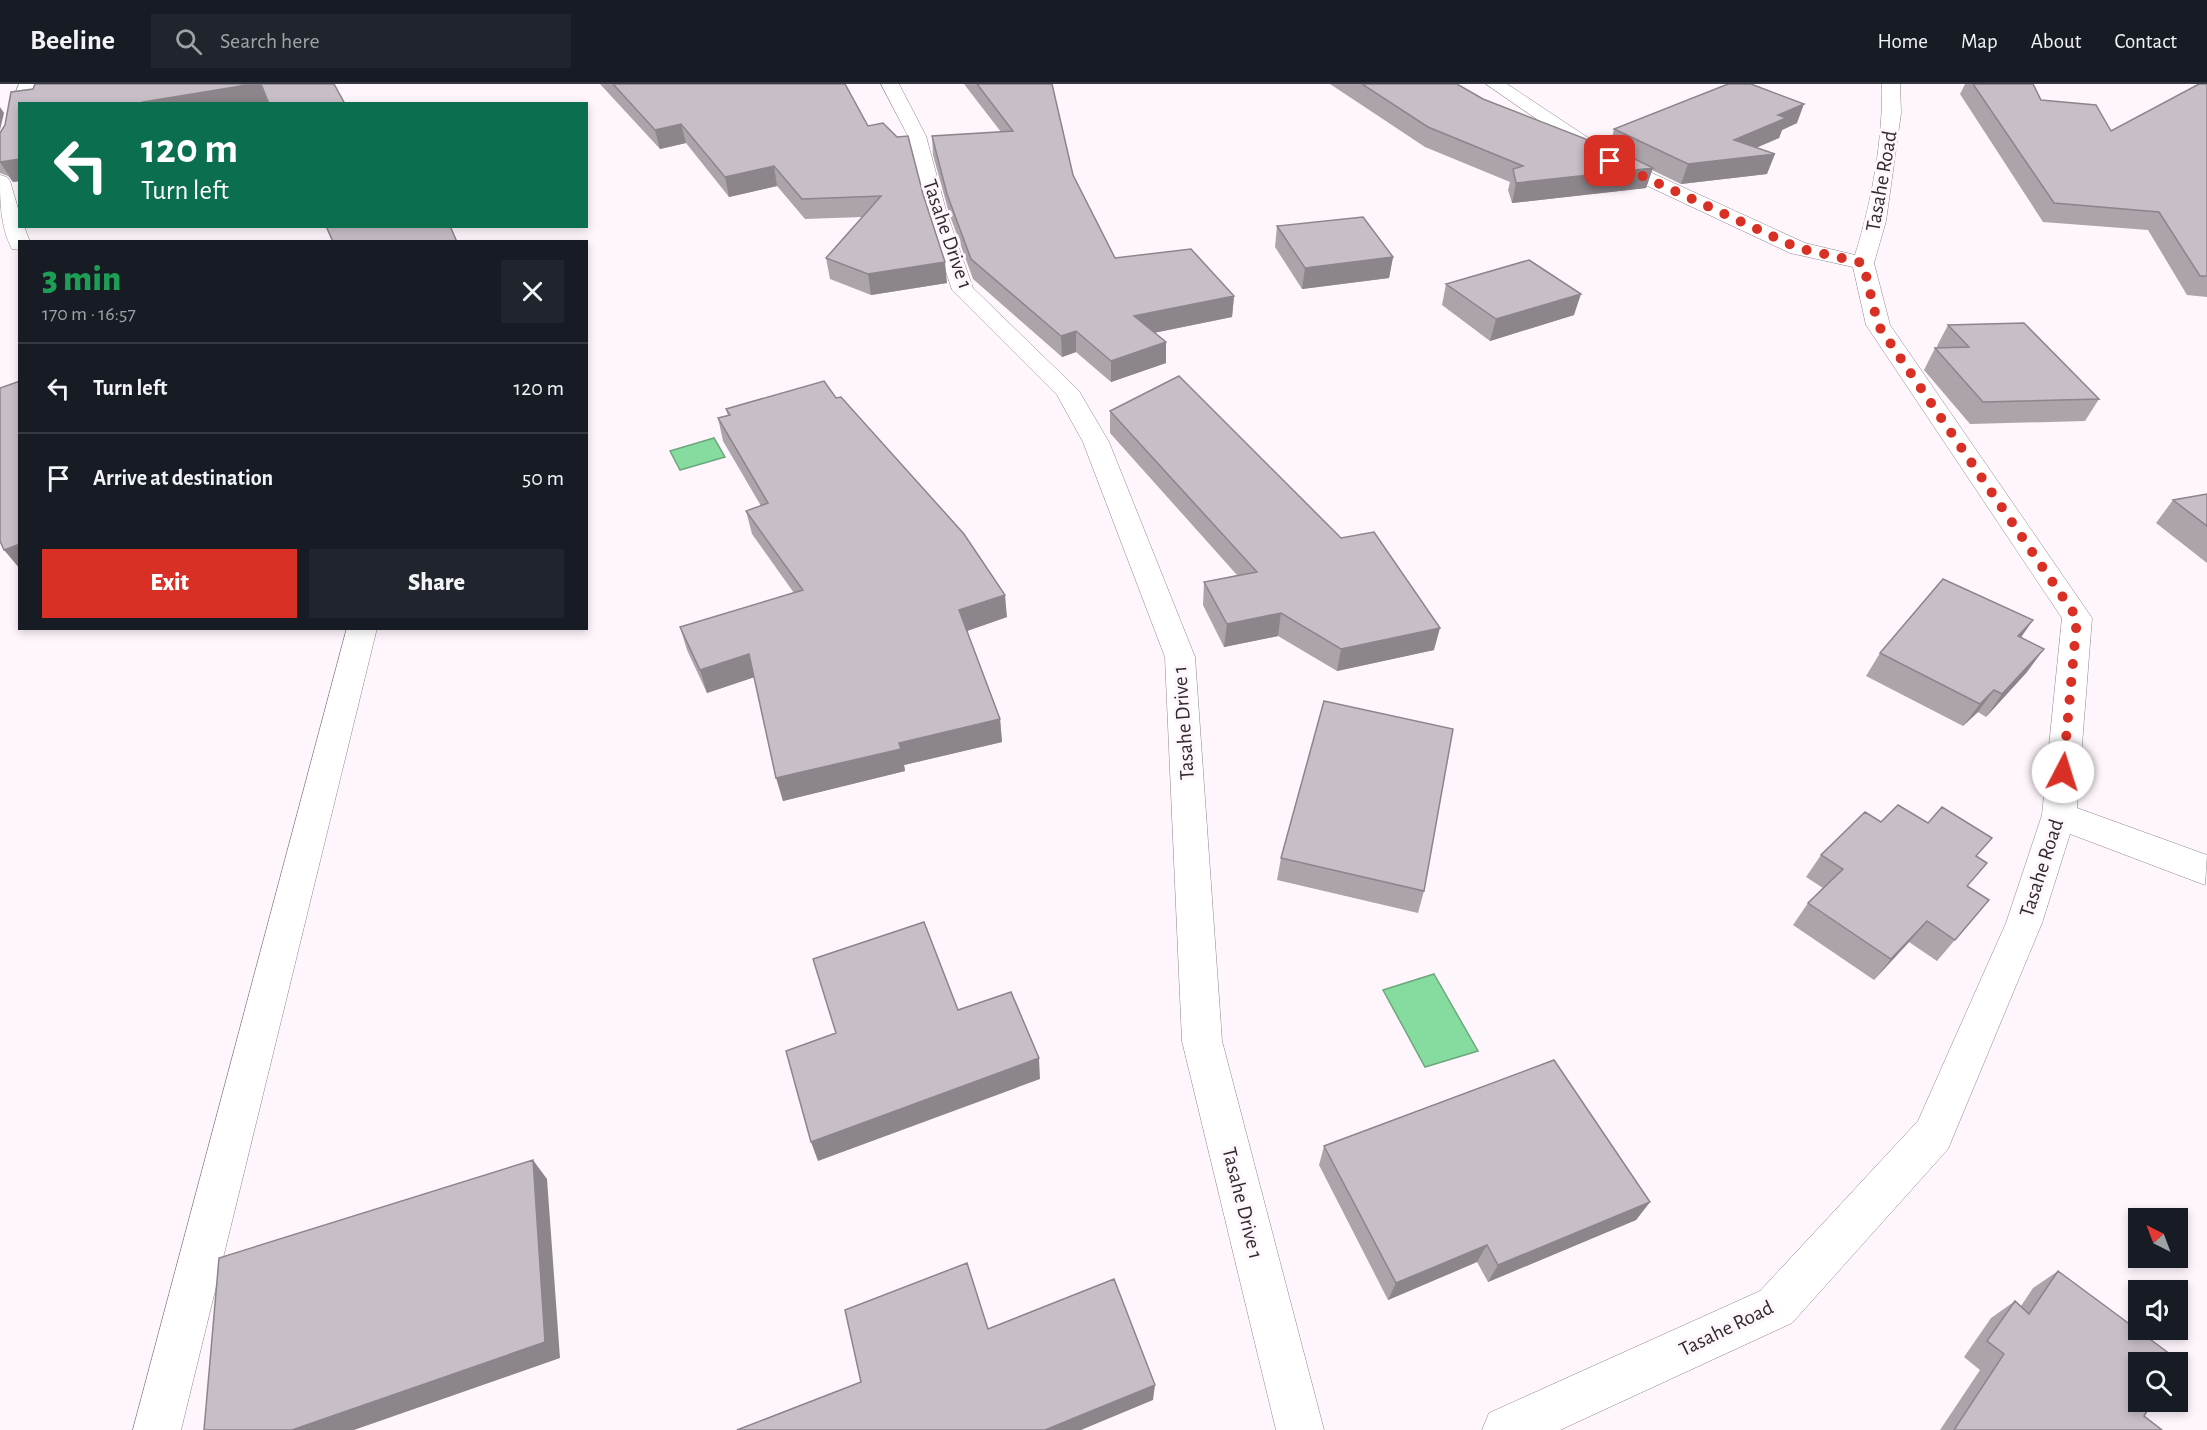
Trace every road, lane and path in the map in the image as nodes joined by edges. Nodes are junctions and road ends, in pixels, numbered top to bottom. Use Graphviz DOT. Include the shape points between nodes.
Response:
graph roads {
  1 [pos="28,84"];
  2 [pos="890,84"];
  3 [pos="1495,84"];
  4 [pos="1891,84"];
  5 [pos="21,102"];
  6 [pos="18,109"];
  7 [pos="12,125"];
  8 [pos="0,182"];
  9 [pos="18,240"];
  10 [pos="1863,263"];
  11 [pos="361,630"];
  12 [pos="2059,815"];
  13 [pos="2207,869"];
  14 [pos="157,1430"];
  15 [pos="1300,1430"];
  16 [pos="1506,1430"];
  1 -- 5 [label="street"];
  2 -- 15 [label="street, Tasahe Drive 1" via="917,136 937,214 963,290 1067,391 1096,442 1180,657 1202,1041"];
  3 -- 10 [label="street" via="1610,161 1798,248"];
  4 -- 10 [label="street, Tasahe Road" via="1892,113 1876,221"];
  6 -- 7 [label="street"];
  8 -- 9 [label="street"];
  10 -- 12 [label="street, Tasahe Road" via="1878,325 2077,618"];
  11 -- 14 [label="street"];
  12 -- 13 [label="street"];
  12 -- 16 [label="street, Tasahe Road" via="2024,923 1934,1135 1776,1306"];
}
